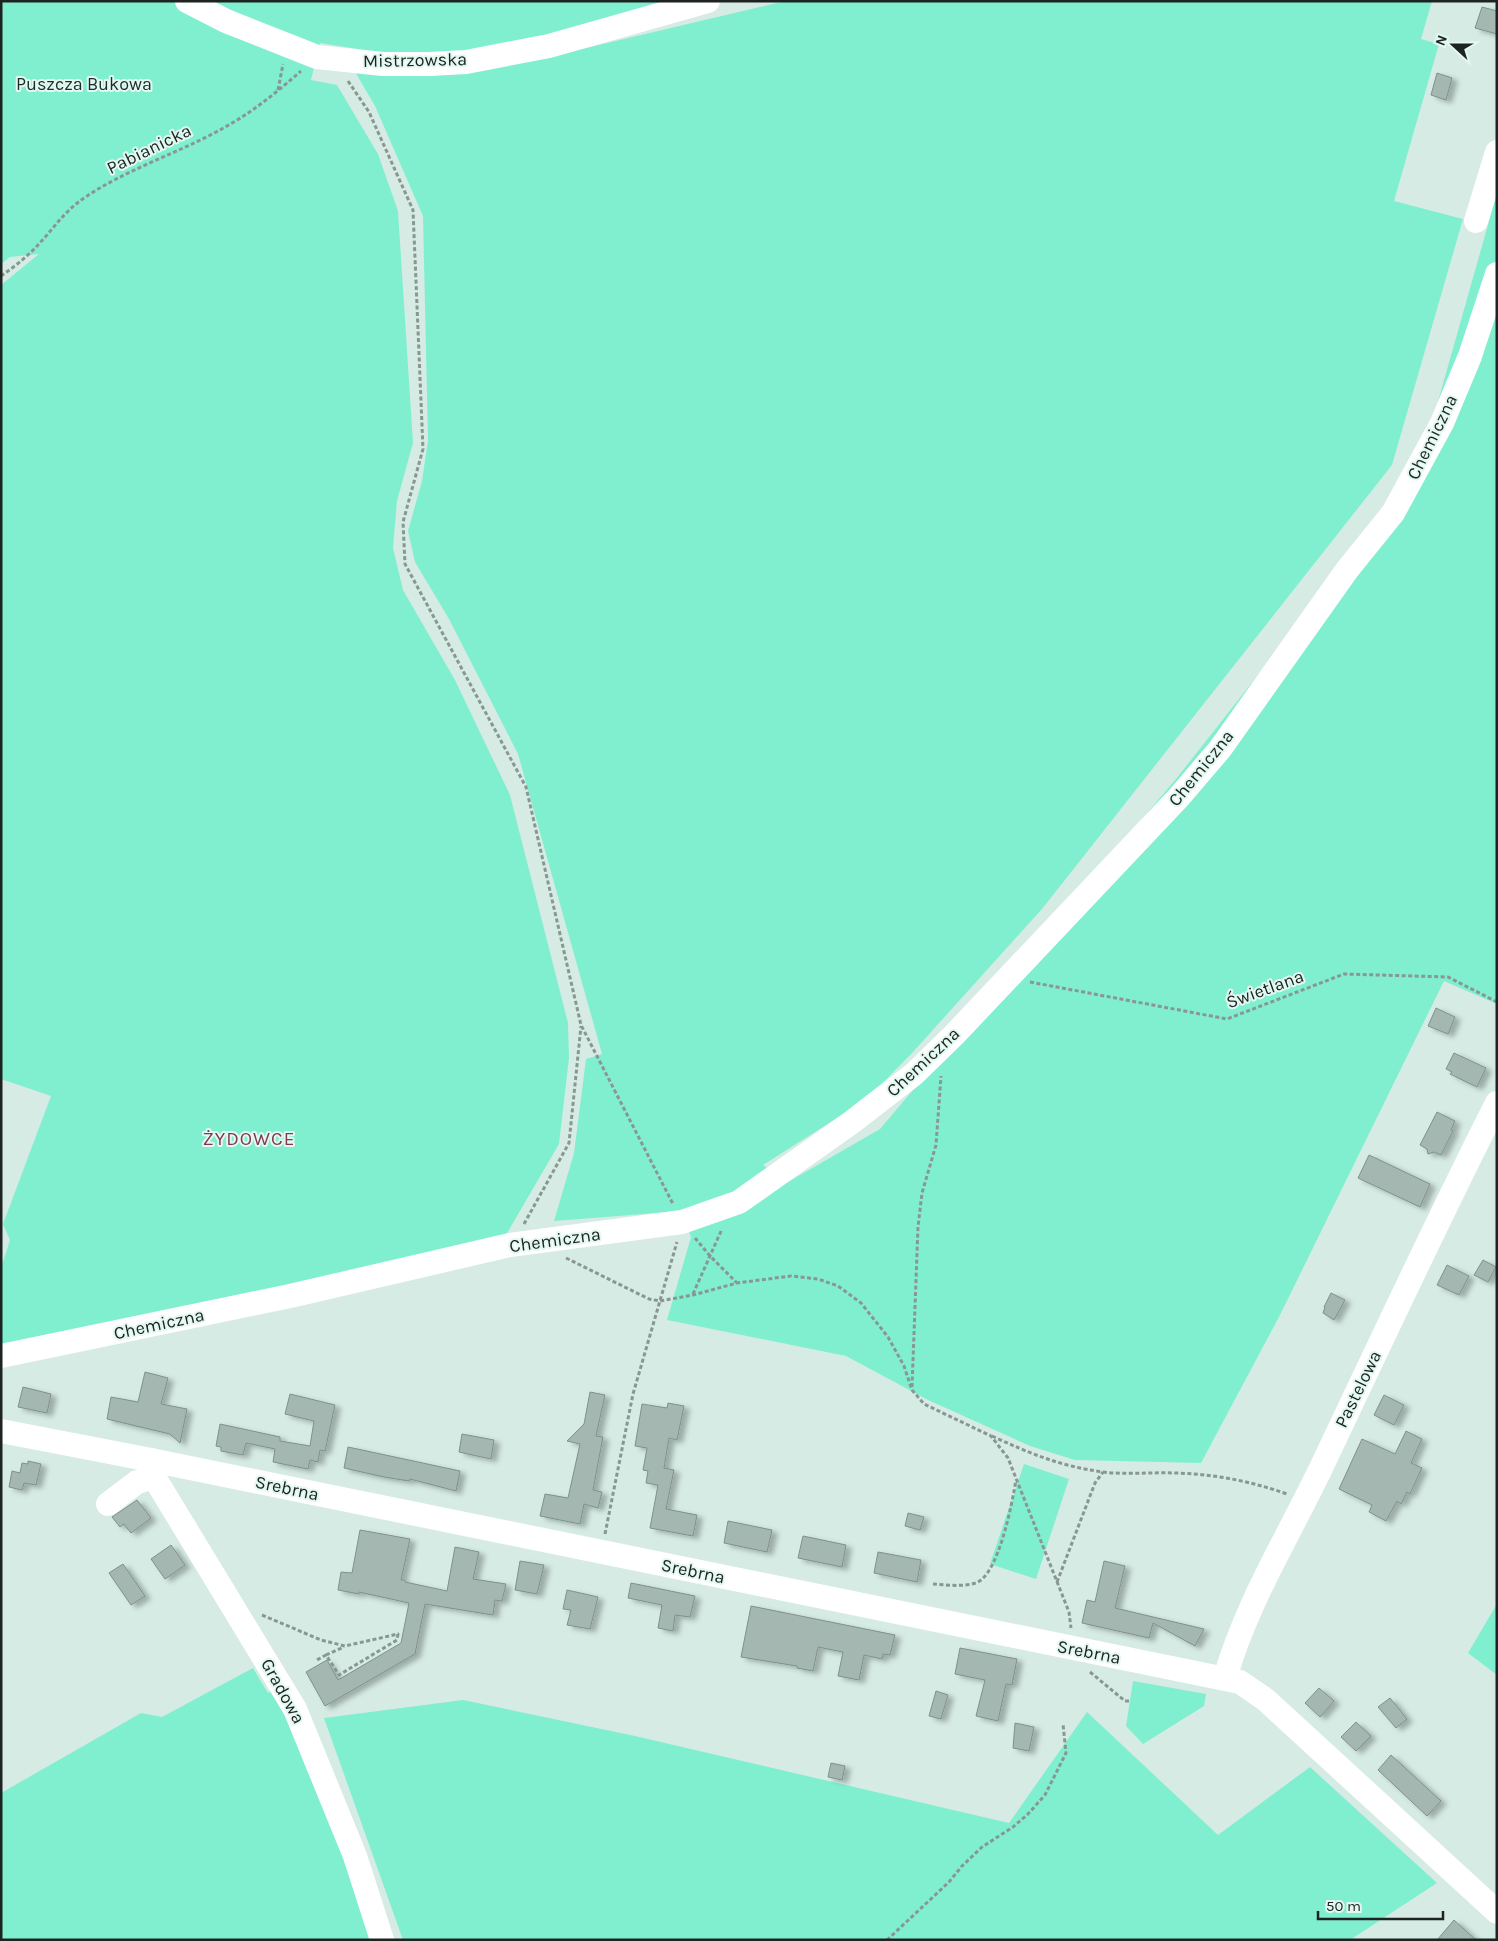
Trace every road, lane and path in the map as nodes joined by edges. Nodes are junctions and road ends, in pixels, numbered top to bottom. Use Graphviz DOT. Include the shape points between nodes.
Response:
graph roads {
  1 [pos="187,1"];
  2 [pos="708,1"];
  3 [pos="280,43"];
  4 [pos="317,57"];
  5 [pos="347,80"];
  6 [pos="278,90"];
  7 [pos="1497,152"];
  8 [pos="1476,221"];
  9 [pos="1497,274"];
  10 [pos="1,276"];
  11 [pos="1009,978"];
  12 [pos="1497,1002"];
  13 [pos="581,1025"];
  14 [pos="942,1073"];
  15 [pos="1497,1103"];
  16 [pos="739,1202"];
  17 [pos="682,1222"];
  18 [pos="510,1245"];
  19 [pos="560,1256"];
  20 [pos="710,1256"];
  21 [pos="737,1283"];
  22 [pos="693,1295"];
  23 [pos="660,1301"];
  24 [pos="1,1356"];
  25 [pos="912,1390"];
  26 [pos="1,1432"];
  27 [pos="991,1436"];
  28 [pos="152,1468"];
  29 [pos="1103,1472"];
  30 [pos="1016,1479"];
  31 [pos="1305,1501"];
  32 [pos="108,1504"];
  33 [pos="601,1552"];
  34 [pos="1057,1582"];
  35 [pos="933,1584"];
  36 [pos="236,1610"];
  37 [pos="345,1646"];
  38 [pos="1070,1648"];
  39 [pos="326,1655"];
  40 [pos="315,1661"];
  41 [pos="1088,1670"];
  42 [pos="1225,1678"];
  43 [pos="1130,1702"];
  44 [pos="1063,1724"];
  45 [pos="1497,1912"];
  46 [pos="382,1940"];
  47 [pos="887,1940"];
  1 -- 3 [label="street, Mistrzowska"];
  2 -- 4 [label="street, Mistrzowska" via="549,46 466,62 383,64"];
  3 -- 4 [label="street, Mistrzowska"];
  3 -- 6 [label="path" via="283,61"];
  4 -- 6 [label="path, Pabianicka"];
  5 -- 13 [label="path" via="368,112 413,210 423,449 402,522 405,564 526,787"];
  6 -- 10 [label="path, Pabianicka" via="227,126 88,195 70,208 32,252"];
  7 -- 8 [label="street"];
  9 -- 11 [label="street, Chemiczna" via="1470,356 1442,422 1393,513 1347,570 1214,756 1180,797"];
  11 -- 12 [label="path, Świetlana" via="1228,1019 1344,974 1448,977"];
  11 -- 16 [label="street, Chemiczna" via="901,1085"];
  13 -- 17 [label="path"];
  13 -- 18 [label="path" via="569,1143"];
  14 -- 25 [label="path" via="936,1145 922,1193 918,1227"];
  15 -- 31 [label="street, Pastelowa"];
  16 -- 17 [label="street, Chemiczna"];
  16 -- 20 [label="path" via="717,1237"];
  17 -- 18 [label="street, Chemiczna"];
  17 -- 20 [label="path"];
  17 -- 23 [label="path"];
  18 -- 24 [label="street, Chemiczna" via="290,1296"];
  19 -- 23 [label="path" via="649,1299"];
  20 -- 21 [label="path"];
  20 -- 22 [label="path"];
  21 -- 22 [label="path"];
  21 -- 25 [label="path" via="797,1276 838,1286 861,1303 888,1337 904,1366"];
  22 -- 23 [label="path"];
  23 -- 33 [label="path" via="633,1394"];
  25 -- 27 [label="path" via="924,1404"];
  26 -- 28 [label="street, Srebrna"];
  27 -- 29 [label="path" via="1038,1457"];
  27 -- 30 [label="path" via="1008,1458"];
  28 -- 32 [label="street"];
  28 -- 33 [label="street, Srebrna"];
  28 -- 36 [label="street, Gradowa"];
  29 -- 31 [label="path" via="1218,1475 1262,1485"];
  29 -- 34 [label="path" via="1095,1483"];
  30 -- 34 [label="path"];
  30 -- 35 [label="path" via="1002,1538 995,1559 983,1578 966,1585"];
  31 -- 42 [label="street, Pastelowa" via="1248,1612"];
  33 -- 38 [label="street, Srebrna"];
  34 -- 38 [label="path" via="1069,1612"];
  36 -- 37 [label="path" via="242,1607 320,1640"];
  36 -- 46 [label="street, Gradowa" via="305,1730 355,1856"];
  37 -- 39 [label="path"];
  37 -- 39 [label="path" via="398,1634 397,1640 339,1675"];
  38 -- 42 [label="street, Srebrna"];
  39 -- 40 [label="path"];
  41 -- 43 [label="path"];
  42 -- 45 [label="street, Srebrna" via="1240,1682 1266,1700"];
  44 -- 47 [label="path" via="1066,1753 1045,1795 1013,1827 982,1847"];
}
